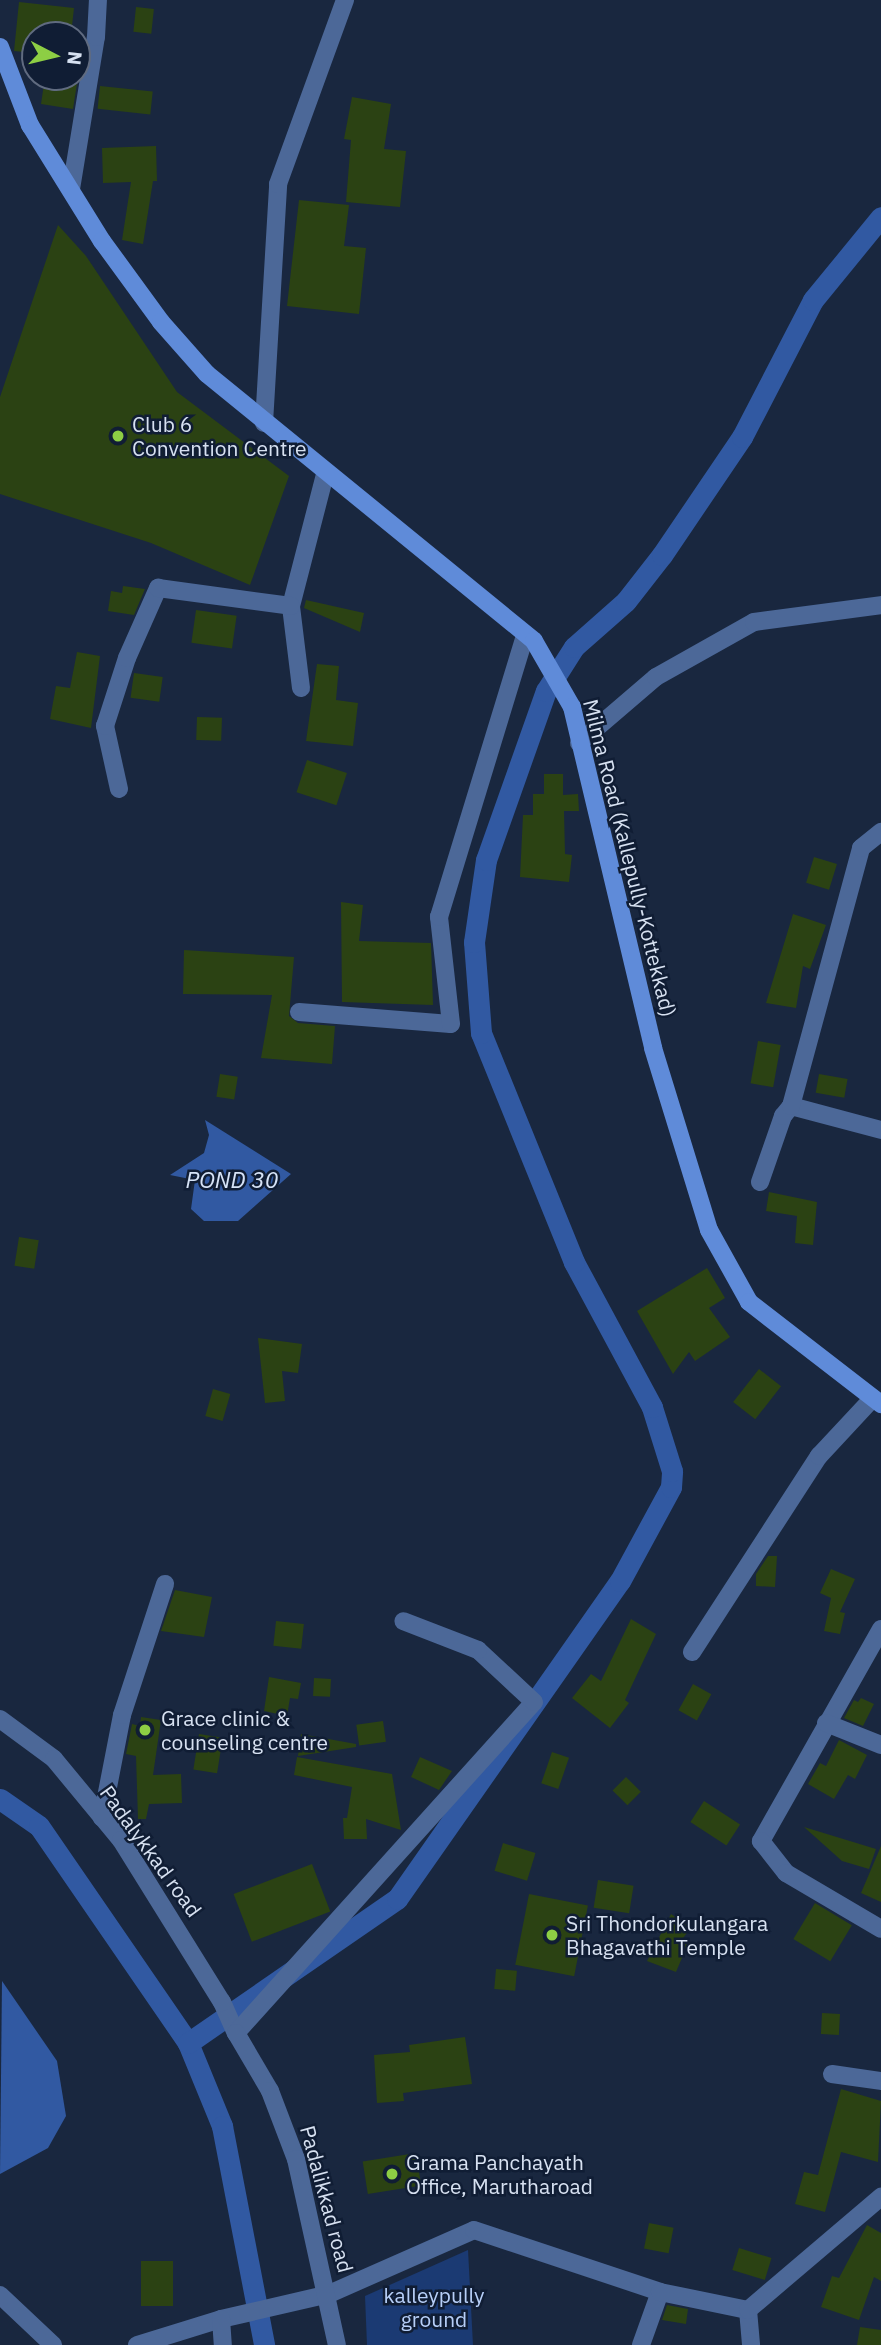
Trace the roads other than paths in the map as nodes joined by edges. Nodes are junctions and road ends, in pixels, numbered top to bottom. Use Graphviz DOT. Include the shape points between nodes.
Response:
graph roads {
  1 [pos="98,0"];
  2 [pos="345,0"];
  3 [pos="0,47"];
  4 [pos="71,189"];
  5 [pos="264,422"];
  6 [pos="325,475"];
  7 [pos="881,605"];
  8 [pos="291,606"];
  9 [pos="530,638"];
  10 [pos="301,688"];
  11 [pos="579,743"];
  12 [pos="119,789"];
  13 [pos="881,832"];
  14 [pos="299,1012"];
  15 [pos="791,1106"];
  16 [pos="881,1130"];
  17 [pos="760,1182"];
  18 [pos="877,1401"];
  19 [pos="165,1584"];
  20 [pos="403,1621"];
  21 [pos="881,1629"];
  22 [pos="692,1652"];
  23 [pos="0,1719"];
  24 [pos="826,1723"];
  25 [pos="881,1745"];
  26 [pos="102,1818"];
  27 [pos="881,1929"];
  28 [pos="236,2033"];
  29 [pos="832,2074"];
  30 [pos="881,2081"];
  31 [pos="881,2197"];
  32 [pos="660,2292"];
  33 [pos="329,2294"];
  34 [pos="0,2295"];
  35 [pos="748,2310"];
  36 [pos="221,2319"];
  37 [pos="53,2345"];
  38 [pos="137,2345"];
  39 [pos="223,2345"];
  40 [pos="337,2345"];
  41 [pos="641,2345"];
  42 [pos="751,2345"];
  1 -- 4 [label="street"];
  2 -- 5 [label="street" via="278,184"];
  3 -- 4 [label="main road, Milma Road (Kallepully-Kottekkad)" via="30,125"];
  4 -- 5 [label="main road, Milma Road (Kallepully-Kottekkad)" via="161,323 206,374"];
  5 -- 6 [label="main road, Milma Road (Kallepully-Kottekkad)"];
  6 -- 8 [label="street"];
  6 -- 9 [label="main road, Milma Road (Kallepully-Kottekkad)"];
  7 -- 11 [label="street" via="754,622 656,677"];
  8 -- 10 [label="street"];
  8 -- 12 [label="street" via="158,588 127,658 105,726"];
  9 -- 11 [label="main road, Milma Road (Kallepully-Kottekkad)" via="572,707"];
  9 -- 14 [label="street" via="439,917 450,1024"];
  11 -- 18 [label="main road, Milma Road (Kallepully-Kottekkad)" via="653,1048 709,1230 749,1302"];
  13 -- 15 [label="street" via="861,848"];
  15 -- 16 [label="street"];
  15 -- 17 [label="street" via="783,1116"];
  18 -- 22 [label="street" via="819,1456"];
  19 -- 26 [label="street" via="122,1715"];
  20 -- 28 [label="street" via="478,1650 534,1702"];
  21 -- 24 [label="street"];
  23 -- 26 [label="street, Padalykkad road" via="54,1759"];
  24 -- 25 [label="street"];
  24 -- 27 [label="street" via="761,1841 786,1873"];
  26 -- 28 [label="street, Padalykkad road" via="186,1939"];
  28 -- 33 [label="street, Padalikkad road" via="270,2091 296,2159"];
  29 -- 30 [label="street"];
  31 -- 35 [label="street"];
  32 -- 33 [label="street" via="474,2230"];
  32 -- 35 [label="street"];
  32 -- 41 [label="street"];
  33 -- 36 [label="street"];
  33 -- 40 [label="street, Padalikkad road"];
  34 -- 37 [label="street"];
  35 -- 42 [label="street"];
  36 -- 38 [label="street"];
  36 -- 39 [label="street"];
}
